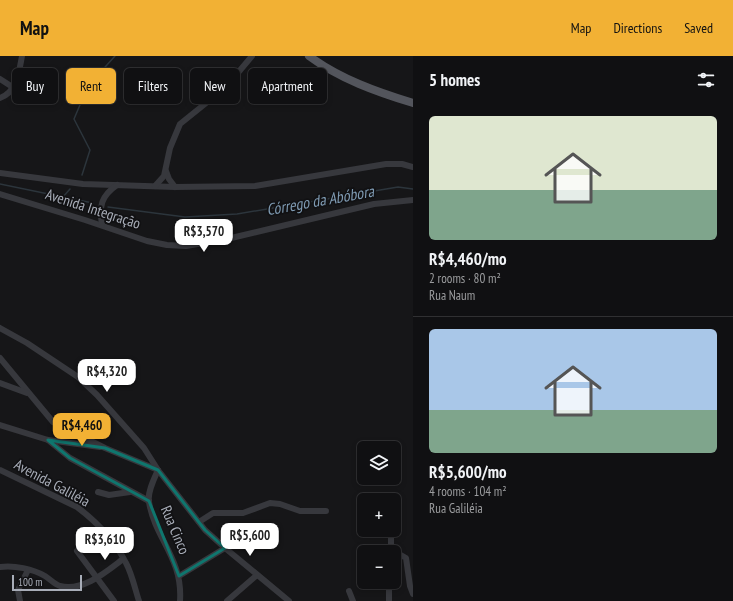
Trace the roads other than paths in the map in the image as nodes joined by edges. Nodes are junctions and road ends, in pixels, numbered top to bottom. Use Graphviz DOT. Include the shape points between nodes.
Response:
graph roads {
  1 [pos="22,56"];
  2 [pos="252,56"];
  3 [pos="309,56"];
  4 [pos="19,68"];
  5 [pos="0,79"];
  6 [pos="12,87"];
  7 [pos="12,90"];
  8 [pos="0,98"];
  9 [pos="413,103"];
  10 [pos="413,167"];
  11 [pos="166,171"];
  12 [pos="0,173"];
  13 [pos="117,185"];
  14 [pos="154,186"];
  15 [pos="175,187"];
  16 [pos="0,194"];
  17 [pos="413,200"];
  18 [pos="102,225"];
  19 [pos="0,328"];
  20 [pos="0,358"];
  21 [pos="0,383"];
  22 [pos="28,394"];
  23 [pos="0,425"];
  24 [pos="48,440"];
  25 [pos="105,448"];
  26 [pos="0,470"];
  27 [pos="158,470"];
  28 [pos="98,492"];
  29 [pos="130,492"];
  30 [pos="148,501"];
  31 [pos="326,511"];
  32 [pos="199,522"];
  33 [pos="225,548"];
  34 [pos="77,551"];
  35 [pos="401,555"];
  36 [pos="123,559"];
  37 [pos="0,566"];
  38 [pos="28,570"];
  39 [pos="257,575"];
  40 [pos="179,576"];
  41 [pos="97,578"];
  42 [pos="389,589"];
  43 [pos="349,591"];
  44 [pos="413,594"];
  45 [pos="181,600"];
  46 [pos="20,601"];
  47 [pos="114,601"];
  48 [pos="140,601"];
  49 [pos="227,601"];
  50 [pos="289,601"];
  51 [pos="353,601"];
  52 [pos="388,601"];
  1 -- 4 [label="street"];
  2 -- 11 [label="street" via="226,87 180,124 170,148"];
  3 -- 9 [label="main road" via="366,87"];
  5 -- 6 [label="street"];
  7 -- 8 [label="street"];
  10 -- 15 [label="street, Avenida Integração" via="386,164 255,186"];
  11 -- 14 [label="street"];
  11 -- 15 [label="street"];
  12 -- 13 [label="street, Avenida Integração" via="61,182"];
  13 -- 14 [label="street, Avenida Integração"];
  13 -- 18 [label="street" via="109,190 101,202"];
  14 -- 15 [label="street, Avenida Integração"];
  16 -- 18 [label="street, Avenida Integração"];
  17 -- 18 [label="street, Avenida Integração" via="374,204 193,246 157,243"];
  19 -- 27 [label="street" via="78,377 124,424"];
  20 -- 22 [label="street"];
  21 -- 22 [label="street"];
  22 -- 25 [label="street" via="53,422"];
  23 -- 24 [label="street"];
  24 -- 25 [label="street"];
  24 -- 29 [label="street" via="70,458"];
  25 -- 27 [label="street"];
  26 -- 36 [label="street, Avenida Galiléia" via="77,507 101,528"];
  27 -- 30 [label="street, Rua Cinco"];
  27 -- 32 [label="street"];
  28 -- 29 [label="street" via="109,495"];
  29 -- 30 [label="street"];
  30 -- 40 [label="street, Rua Cinco"];
  31 -- 32 [label="street" via="300,511 270,503 243,513 213,513"];
  32 -- 33 [label="street"];
  33 -- 39 [label="street"];
  33 -- 40 [label="street"];
  34 -- 41 [label="street"];
  35 -- 44 [label="street" via="406,558"];
  36 -- 41 [label="street"];
  36 -- 48 [label="street, Avenida Galiléia"];
  37 -- 38 [label="street"];
  38 -- 41 [label="street" via="45,576 61,586 80,584"];
  38 -- 46 [label="street" via="18,590"];
  39 -- 49 [label="street"];
  39 -- 50 [label="street"];
  40 -- 45 [label="street, Rua Cinco"];
  41 -- 47 [label="street"];
  42 -- 52 [label="street"];
  43 -- 51 [label="street"];
}
